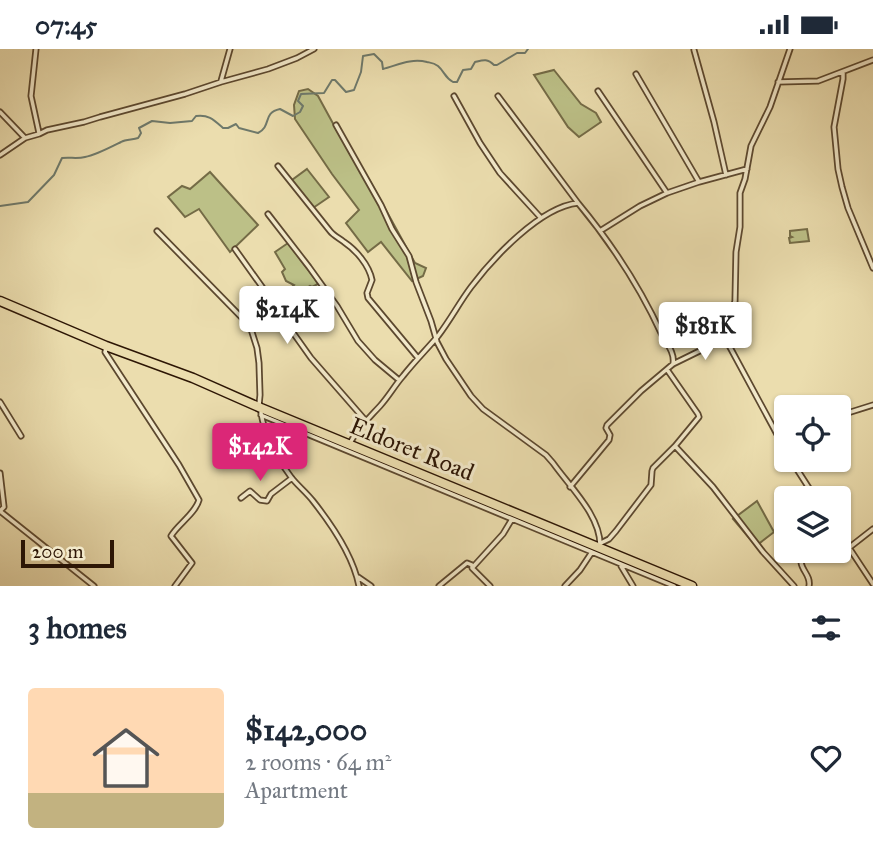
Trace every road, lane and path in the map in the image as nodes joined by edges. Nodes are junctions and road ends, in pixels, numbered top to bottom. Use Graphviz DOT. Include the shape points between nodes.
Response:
graph roads {
  1 [pos="36,49"];
  2 [pos="230,49"];
  3 [pos="314,49"];
  4 [pos="790,49"];
  5 [pos="694,50"];
  6 [pos="873,59"];
  7 [pos="843,72"];
  8 [pos="636,74"];
  9 [pos="221,82"];
  10 [pos="778,82"];
  11 [pos="598,91"];
  12 [pos="454,96"];
  13 [pos="498,96"];
  14 [pos="0,113"];
  15 [pos="336,125"];
  16 [pos="39,134"];
  17 [pos="25,138"];
  18 [pos="0,155"];
  19 [pos="278,166"];
  20 [pos="747,169"];
  21 [pos="726,175"];
  22 [pos="699,182"];
  23 [pos="667,193"];
  24 [pos="578,203"];
  25 [pos="268,214"];
  26 [pos="541,218"];
  27 [pos="157,231"];
  28 [pos="600,231"];
  29 [pos="235,249"];
  30 [pos="873,268"];
  31 [pos="0,301"];
  32 [pos="436,338"];
  33 [pos="725,338"];
  34 [pos="106,346"];
  35 [pos="418,358"];
  36 [pos="673,364"];
  37 [pos="668,370"];
  38 [pos="399,380"];
  39 [pos="0,401"];
  40 [pos="873,405"];
  41 [pos="260,410"];
  42 [pos="851,412"];
  43 [pos="366,421"];
  44 [pos="774,430"];
  45 [pos="21,436"];
  46 [pos="349,444"];
  47 [pos="676,446"];
  48 [pos="0,473"];
  49 [pos="292,478"];
  50 [pos="570,487"];
  51 [pos="241,498"];
  52 [pos="0,511"];
  53 [pos="512,518"];
  54 [pos="873,529"];
  55 [pos="851,546"];
  56 [pos="597,547"];
  57 [pos="851,550"];
  58 [pos="801,563"];
  59 [pos="620,564"];
  60 [pos="472,568"];
  61 [pos="356,576"];
  62 [pos="873,584"];
  63 [pos="94,586"];
  64 [pos="175,586"];
  65 [pos="359,586"];
  66 [pos="370,586"];
  67 [pos="439,586"];
  68 [pos="490,586"];
  69 [pos="565,586"];
  70 [pos="633,586"];
  71 [pos="674,586"];
  72 [pos="692,586"];
  73 [pos="794,586"];
  74 [pos="809,586"];
  1 -- 16 [label="street" via="31,96"];
  2 -- 9 [label="street"];
  3 -- 9 [label="street"];
  4 -- 10 [label="street"];
  5 -- 21 [label="street"];
  6 -- 7 [label="street"];
  7 -- 10 [label="street" via="812,82"];
  7 -- 30 [label="street" via="834,127 838,169 848,208"];
  8 -- 22 [label="street"];
  9 -- 16 [label="street"];
  10 -- 20 [label="street" via="751,146"];
  11 -- 23 [label="street"];
  12 -- 26 [label="street" via="500,173"];
  13 -- 24 [label="street"];
  14 -- 17 [label="street"];
  15 -- 32 [label="street" via="409,256"];
  16 -- 17 [label="street"];
  17 -- 18 [label="street"];
  19 -- 35 [label="street" via="335,237 367,266 373,279 368,297"];
  20 -- 21 [label="street"];
  20 -- 33 [label="street" via="739,199 734,301"];
  21 -- 22 [label="street"];
  22 -- 23 [label="street"];
  23 -- 28 [label="street"];
  24 -- 26 [label="street"];
  24 -- 28 [label="street"];
  25 -- 38 [label="street" via="358,341"];
  26 -- 32 [label="street" via="478,278"];
  27 -- 41 [label="street" via="250,326 259,363"];
  28 -- 36 [label="street" via="646,301 673,355"];
  29 -- 43 [label="street" via="310,358"];
  31 -- 34 [label="highway, Eldoret Road"];
  32 -- 35 [label="street"];
  32 -- 50 [label="street" via="477,403 546,455"];
  33 -- 36 [label="street"];
  33 -- 44 [label="street"];
  34 -- 41 [label="highway, Eldoret Road" via="193,378"];
  34 -- 64 [label="street" via="105,352 199,501 171,536 191,563"];
  35 -- 38 [label="street"];
  36 -- 37 [label="street"];
  37 -- 47 [label="street" via="699,417"];
  37 -- 50 [label="street" via="607,425 609,440"];
  38 -- 43 [label="street"];
  39 -- 45 [label="street"];
  40 -- 42 [label="street"];
  41 -- 46 [label="highway, Eldoret Road"];
  41 -- 49 [label="street" via="270,443"];
  41 -- 53 [label="street"];
  43 -- 46 [label="street"];
  46 -- 56 [label="highway, Eldoret Road"];
  47 -- 56 [label="street" via="653,468 651,485 624,521"];
  47 -- 73 [label="street"];
  48 -- 52 [label="street" via="4,507"];
  49 -- 51 [label="street" via="267,501 250,491"];
  49 -- 61 [label="street" via="344,546"];
  50 -- 56 [label="street" via="593,516"];
  52 -- 63 [label="street"];
  53 -- 56 [label="street"];
  53 -- 60 [label="street"];
  54 -- 55 [label="street"];
  56 -- 59 [label="street"];
  56 -- 69 [label="street"];
  56 -- 72 [label="highway, Eldoret Road"];
  57 -- 62 [label="street"];
  58 -- 74 [label="street"];
  59 -- 70 [label="street"];
  59 -- 71 [label="street"];
  60 -- 67 [label="street" via="470,563 464,564"];
  60 -- 68 [label="street"];
  61 -- 65 [label="street"];
  61 -- 66 [label="street"];
}
